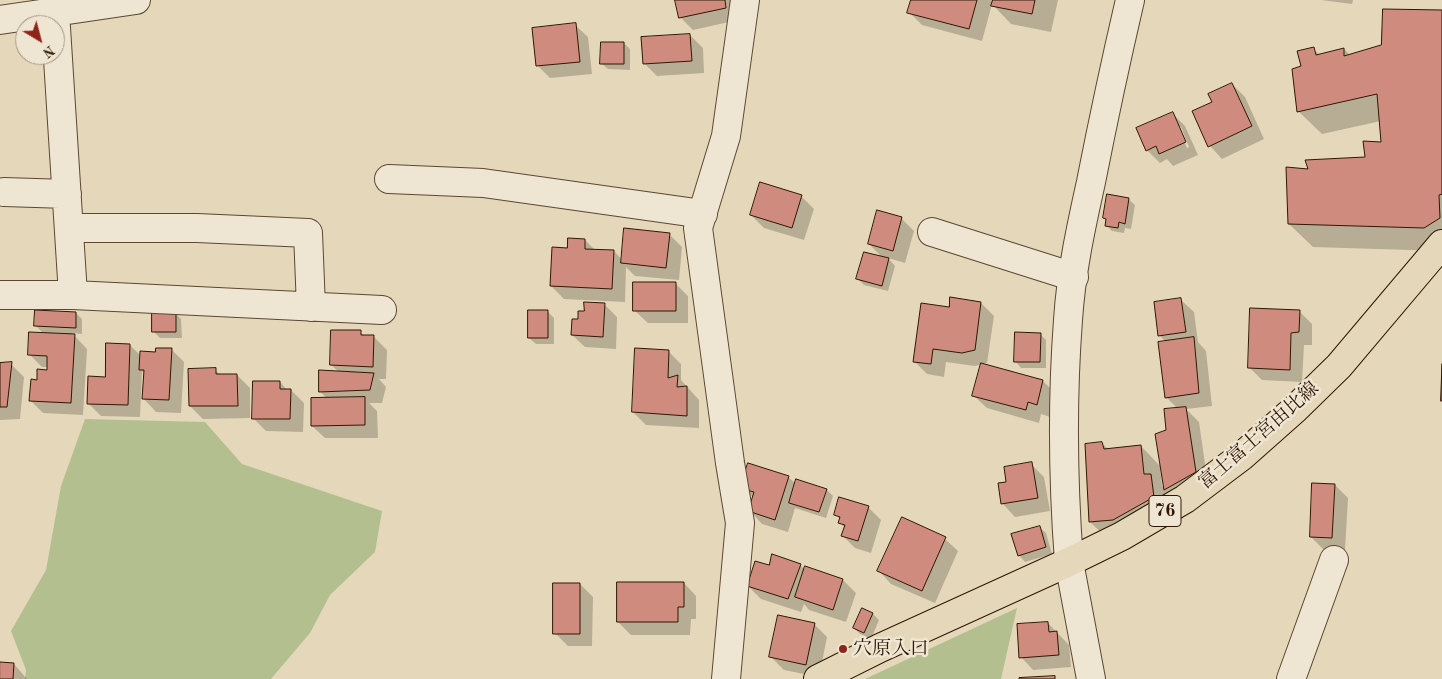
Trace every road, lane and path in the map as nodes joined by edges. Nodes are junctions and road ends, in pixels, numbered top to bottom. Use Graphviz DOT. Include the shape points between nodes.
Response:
graph roads {
  1 [pos="136,0"];
  2 [pos="745,0"];
  3 [pos="1130,0"];
  4 [pos="106,2"];
  5 [pos="55,12"];
  6 [pos="0,20"];
  7 [pos="390,179"];
  8 [pos="4,192"];
  9 [pos="67,194"];
  10 [pos="703,214"];
  11 [pos="69,228"];
  12 [pos="932,232"];
  13 [pos="1442,244"];
  14 [pos="1074,277"];
  15 [pos="0,295"];
  16 [pos="73,295"];
  17 [pos="311,307"];
  18 [pos="382,310"];
  19 [pos="1334,560"];
  20 [pos="1069,562"];
  21 [pos="726,679"];
  22 [pos="818,679"];
  23 [pos="1091,679"];
  24 [pos="1291,679"];
  1 -- 4 [label="street"];
  2 -- 10 [label="street" via="726,136"];
  3 -- 14 [label="street" via="1083,219"];
  4 -- 5 [label="street"];
  5 -- 6 [label="street"];
  5 -- 9 [label="street"];
  7 -- 10 [label="street" via="483,183"];
  8 -- 9 [label="street"];
  9 -- 11 [label="street"];
  10 -- 21 [label="street" via="698,228 740,523"];
  11 -- 16 [label="street"];
  11 -- 17 [label="street" via="196,228 308,233"];
  12 -- 14 [label="street"];
  13 -- 20 [label="main road, 富士富士宮由比線 / 76" via="1339,366 1242,456 1185,499"];
  14 -- 20 [label="street" via="1068,319 1064,444"];
  15 -- 16 [label="street"];
  16 -- 17 [label="street"];
  17 -- 18 [label="street"];
  19 -- 24 [label="street"];
  20 -- 22 [label="main road, 富士富士宮由比線 / 76"];
  20 -- 23 [label="street"];
}
